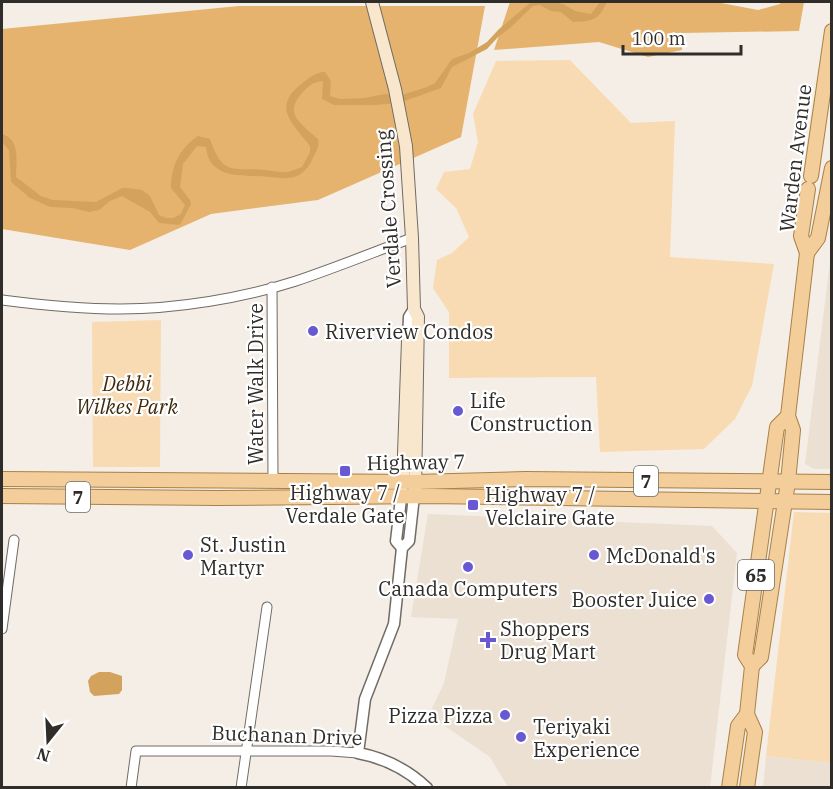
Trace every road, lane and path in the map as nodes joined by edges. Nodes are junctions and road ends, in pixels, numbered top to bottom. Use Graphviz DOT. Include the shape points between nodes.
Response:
graph roads {
  1 [pos="372,2"];
  2 [pos="831,31"];
  3 [pos="830,181"];
  4 [pos="809,182"];
  5 [pos="412,238"];
  6 [pos="807,253"];
  7 [pos="273,287"];
  8 [pos="2,300"];
  9 [pos="414,309"];
  10 [pos="408,340"];
  11 [pos="788,416"];
  12 [pos="2,479"];
  13 [pos="273,480"];
  14 [pos="768,481"];
  15 [pos="788,482"];
  16 [pos="831,482"];
  17 [pos="408,489"];
  18 [pos="2,496"];
  19 [pos="765,501"];
  20 [pos="831,502"];
  21 [pos="785,503"];
  22 [pos="14,540"];
  23 [pos="267,607"];
  24 [pos="2,629"];
  25 [pos="752,666"];
  26 [pos="747,714"];
  27 [pos="246,751"];
  28 [pos="358,753"];
  29 [pos="131,788"];
  30 [pos="241,788"];
  31 [pos="427,788"];
  32 [pos="729,788"];
  33 [pos="747,788"];
  1 -- 5 [label="main road, Verdale Crossing" via="406,146"];
  2 -- 4 [label="main road, Warden Avenue / 65"];
  3 -- 4 [label="street"];
  3 -- 6 [label="main road, Warden Avenue / 65" via="818,238"];
  4 -- 6 [label="main road, Warden Avenue / 65" via="801,236"];
  5 -- 7 [label="street"];
  5 -- 9 [label="main road, Verdale Crossing"];
  6 -- 11 [label="main road, Warden Avenue / 65"];
  7 -- 8 [label="street" via="147,308 65,308"];
  7 -- 13 [label="street, Water Walk Drive"];
  9 -- 10 [label="street" via="409,317"];
  9 -- 17 [label="main road, Verdale Crossing" via="418,317"];
  10 -- 17 [label="main road"];
  11 -- 14 [label="main road, Warden Avenue / 65" via="777,427"];
  11 -- 15 [label="main road, Warden Avenue / 65" via="793,430"];
  12 -- 13 [label="main road, Highway 7 / 7"];
  13 -- 17 [label="main road, Highway 7 / 7"];
  14 -- 15 [label="main road, Highway 7 / 7"];
  14 -- 17 [label="main road, Highway 7 / 7" via="525,479"];
  14 -- 19 [label="main road, Warden Avenue / 65"];
  15 -- 16 [label="main road, Highway 7 / 7"];
  15 -- 21 [label="main road, Warden Avenue / 65"];
  17 -- 18 [label="main road, Highway 7 / 7"];
  17 -- 19 [label="main road, Highway 7 / 7"];
  17 -- 28 [label="street" via="396,541 402,548 394,624 365,699"];
  19 -- 21 [label="main road, Highway 7 / 7"];
  19 -- 25 [label="main road, Warden Avenue / 65" via="745,655"];
  20 -- 21 [label="main road, Highway 7 / 7"];
  21 -- 25 [label="main road, Warden Avenue / 65" via="761,657"];
  22 -- 24 [label="street"];
  23 -- 27 [label="street"];
  25 -- 26 [label="main road, Warden Avenue / 65"];
  26 -- 32 [label="main road, Warden Avenue / 65" via="738,726"];
  26 -- 33 [label="main road, Warden Avenue / 65" via="755,732"];
  27 -- 28 [label="street, Buchanan Drive"];
  27 -- 29 [label="street, Buchanan Drive" via="136,751"];
  27 -- 30 [label="street"];
  28 -- 31 [label="street, Buchanan Drive" via="391,763"];
}
